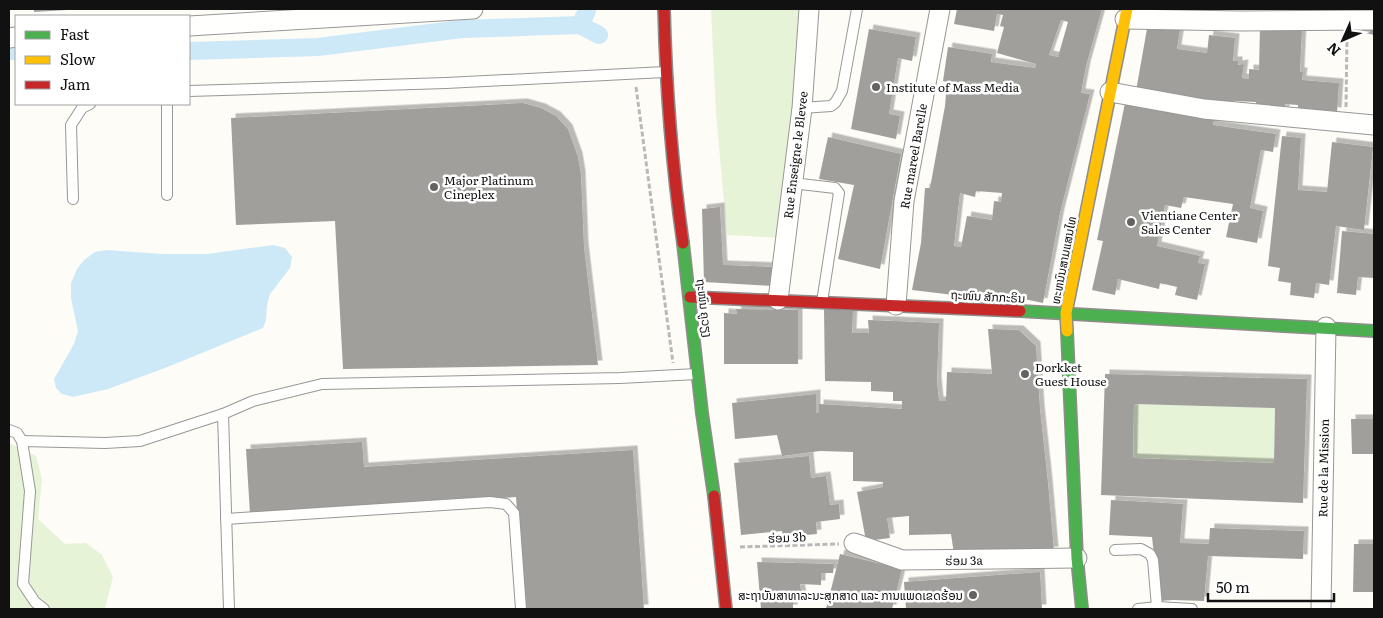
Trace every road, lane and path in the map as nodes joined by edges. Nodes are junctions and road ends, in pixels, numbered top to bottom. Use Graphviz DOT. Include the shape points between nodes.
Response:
graph roads {
  1 [pos="473,9"];
  2 [pos="664,9"];
  3 [pos="809,9"];
  4 [pos="857,9"];
  5 [pos="940,9"];
  6 [pos="1126,14"];
  7 [pos="1347,20"];
  8 [pos="1374,20"];
  9 [pos="190,26"];
  10 [pos="666,72"];
  11 [pos="635,74"];
  12 [pos="190,91"];
  13 [pos="1110,92"];
  14 [pos="88,105"];
  15 [pos="167,105"];
  16 [pos="802,108"];
  17 [pos="1346,122"];
  18 [pos="1374,125"];
  19 [pos="792,183"];
  20 [pos="167,195"];
  21 [pos="73,199"];
  22 [pos="690,296"];
  23 [pos="778,300"];
  24 [pos="822,302"];
  25 [pos="896,305"];
  26 [pos="1066,313"];
  27 [pos="1326,327"];
  28 [pos="1374,331"];
  29 [pos="698,374"];
  30 [pos="674,376"];
  31 [pos="223,414"];
  32 [pos="9,430"];
  33 [pos="22,441"];
  34 [pos="226,518"];
  35 [pos="854,543"];
  36 [pos="720,547"];
  37 [pos="1115,550"];
  38 [pos="1077,558"];
  39 [pos="1157,607"];
  40 [pos="44,609"];
  41 [pos="229,609"];
  42 [pos="521,609"];
  43 [pos="726,609"];
  44 [pos="1082,609"];
  45 [pos="1138,609"];
  46 [pos="1192,609"];
  47 [pos="1320,609"];
  1 -- 9 [label="street"];
  2 -- 10 [label="street, ຖະໜົນ ຄູວຽງ"];
  3 -- 16 [label="street, Rue Enseigne le Blevee"];
  4 -- 16 [label="lane" via="842,91 831,106"];
  5 -- 25 [label="street, Rue mareel Barelle" via="904,201"];
  6 -- 7 [label="street" via="1241,21"];
  6 -- 13 [label="street, ທະຫນົນສາມແສນໄທ"];
  7 -- 8 [label="street"];
  7 -- 17 [label="path"];
  10 -- 11 [label="lane"];
  10 -- 22 [label="street, ຖະໜົນ ຄູວຽງ" via="675,187"];
  11 -- 12 [label="lane"];
  11 -- 30 [label="path"];
  13 -- 17 [label="street" via="1204,109"];
  13 -- 26 [label="street, ທະຫນົນສາມແສນໄທ"];
  14 -- 21 [label="lane" via="82,108 71,125"];
  15 -- 20 [label="lane"];
  16 -- 19 [label="street, Rue Enseigne le Blevee"];
  17 -- 18 [label="street"];
  19 -- 23 [label="street, Rue Enseigne le Blevee"];
  19 -- 24 [label="lane" via="835,188 838,193"];
  22 -- 23 [label="street, ຖະໜົນ ສັກກະຣິນ"];
  22 -- 29 [label="street, ຖະໜົນ ຄູວຽງ"];
  23 -- 24 [label="street, ຖະໜົນ ສັກກະຣິນ"];
  24 -- 25 [label="street, ຖະໜົນ ສັກກະຣິນ"];
  25 -- 26 [label="street, ຖະໜົນ ສັກກະຣິນ"];
  26 -- 27 [label="street, ຖະໜົນ ສັກກະຣິນ"];
  26 -- 38 [label="street, ທະຫນົນສາມແສນໄທ"];
  27 -- 28 [label="street, ຖະໜົນ ສັກກະຣິນ"];
  27 -- 47 [label="street, Rue de la Mission"];
  29 -- 30 [label="lane"];
  29 -- 36 [label="street, ຖະໜົນ ຄູວຽງ"];
  30 -- 31 [label="lane" via="322,384 253,401"];
  31 -- 33 [label="lane" via="140,441"];
  31 -- 34 [label="lane"];
  32 -- 33 [label="lane" via="17,433"];
  33 -- 40 [label="lane" via="30,492 22,584"];
  34 -- 41 [label="lane"];
  34 -- 42 [label="lane" via="490,502 506,504 514,513"];
  35 -- 36 [label="path, ຮ່ອມ 3b"];
  35 -- 38 [label="street, ຮ່ອມ 3a" via="902,560"];
  36 -- 43 [label="street, ຖະໜົນ ຄູວຽງ"];
  37 -- 39 [label="lane" via="1141,549 1150,554"];
  38 -- 44 [label="street, ທະຫນົນສາມແສນໄທ"];
  39 -- 45 [label="lane"];
  39 -- 46 [label="lane"];
}
